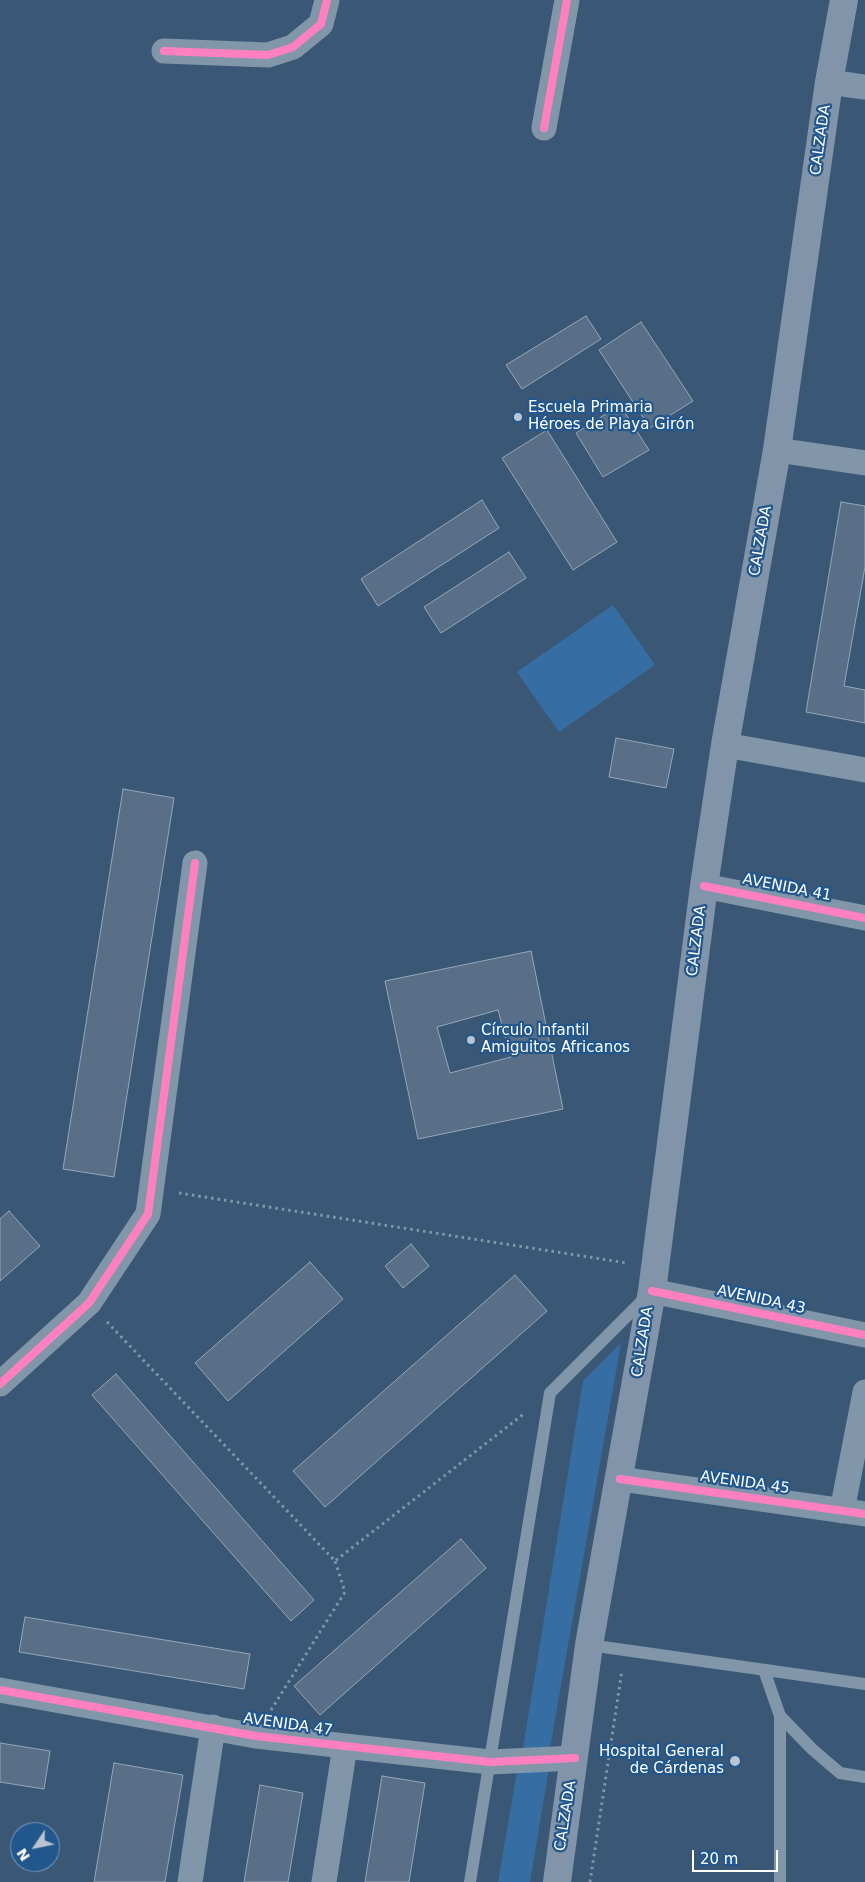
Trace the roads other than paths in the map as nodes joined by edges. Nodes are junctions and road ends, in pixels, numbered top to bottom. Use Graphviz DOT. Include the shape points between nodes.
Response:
graph roads {
  1 [pos="327,0"];
  2 [pos="567,0"];
  3 [pos="844,0"];
  4 [pos="164,50"];
  5 [pos="829,82"];
  6 [pos="865,87"];
  7 [pos="544,128"];
  8 [pos="776,450"];
  9 [pos="865,463"];
  10 [pos="725,745"];
  11 [pos="865,770"];
  12 [pos="195,863"];
  13 [pos="704,886"];
  14 [pos="865,918"];
  15 [pos="653,1279"];
  16 [pos="865,1335"];
  17 [pos="0,1384"];
  18 [pos="865,1392"];
  19 [pos="620,1479"];
  20 [pos="854,1513"];
  21 [pos="589,1645"];
  22 [pos="764,1670"];
  23 [pos="865,1684"];
  24 [pos="0,1690"];
  25 [pos="780,1716"];
  26 [pos="213,1727"];
  27 [pos="344,1746"];
  28 [pos="575,1758"];
  29 [pos="490,1762"];
  30 [pos="865,1777"];
  31 [pos="190,1882"];
  32 [pos="324,1882"];
  33 [pos="470,1882"];
  34 [pos="556,1882"];
  35 [pos="780,1882"];
  1 -- 4 [label="street" via="321,24 293,47 277,52"];
  2 -- 7 [label="street"];
  3 -- 5 [label="main road, CALZADA"];
  5 -- 6 [label="street"];
  5 -- 8 [label="main road, CALZADA"];
  8 -- 9 [label="street"];
  8 -- 10 [label="main road, CALZADA"];
  10 -- 11 [label="street"];
  10 -- 13 [label="main road, CALZADA"];
  12 -- 17 [label="street" via="148,1214 89,1303"];
  13 -- 14 [label="street, AVENIDA 41"];
  13 -- 15 [label="main road, CALZADA"];
  15 -- 16 [label="street, AVENIDA 43"];
  15 -- 19 [label="main road, CALZADA"];
  15 -- 29 [label="lane" via="550,1393"];
  18 -- 20 [label="street"];
  19 -- 20 [label="street, AVENIDA 45"];
  19 -- 21 [label="main road, CALZADA"];
  21 -- 22 [label="lane"];
  21 -- 28 [label="main road, CALZADA"];
  22 -- 23 [label="lane"];
  22 -- 25 [label="lane"];
  24 -- 26 [label="street, AVENIDA 47"];
  25 -- 30 [label="lane" via="840,1773"];
  25 -- 35 [label="lane"];
  26 -- 27 [label="street, AVENIDA 47" via="256,1736"];
  26 -- 31 [label="street"];
  27 -- 29 [label="street, AVENIDA 47"];
  27 -- 32 [label="street"];
  28 -- 29 [label="street, AVENIDA 47"];
  28 -- 34 [label="main road, CALZADA"];
  29 -- 33 [label="lane"];
}
